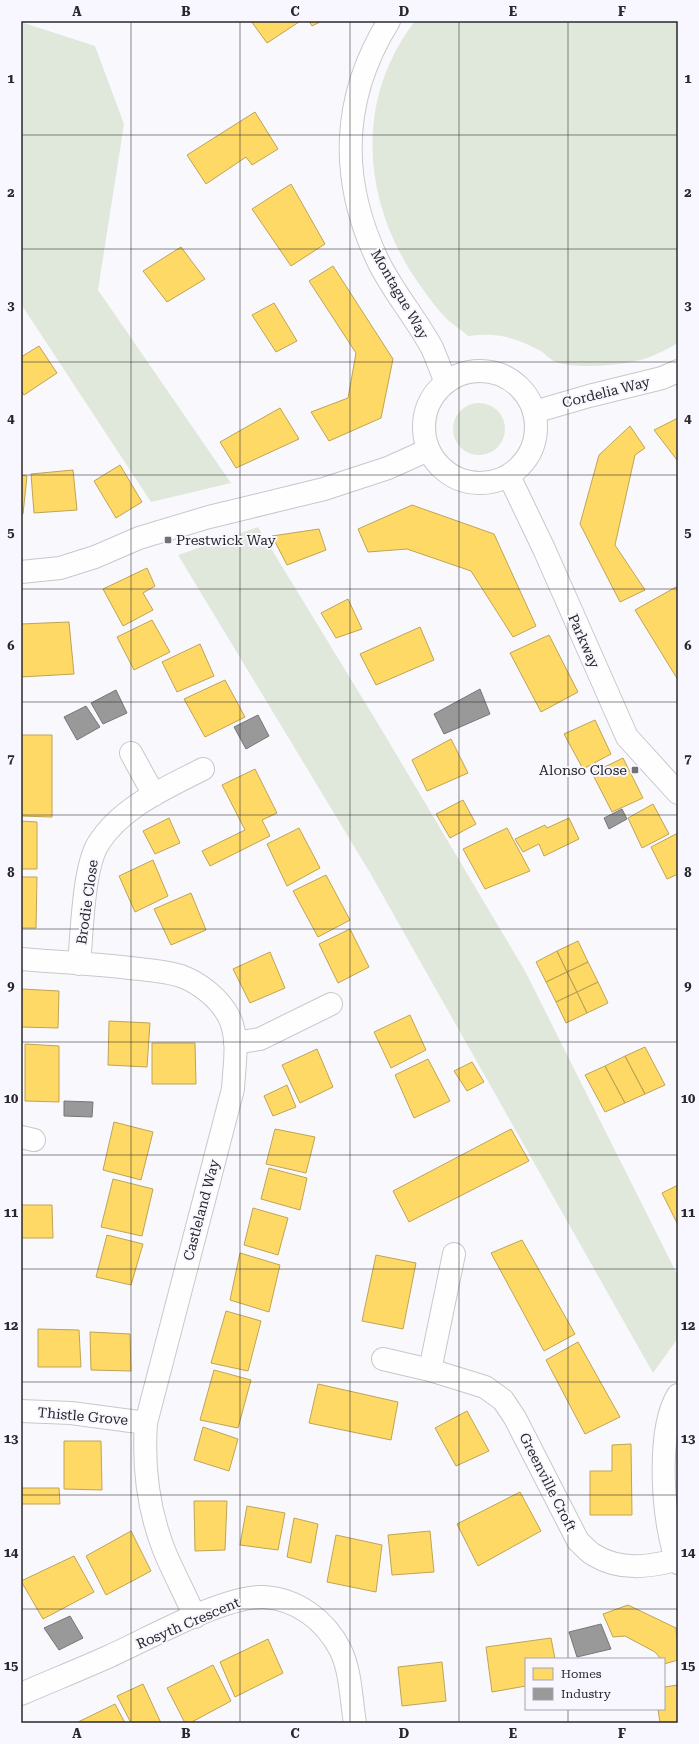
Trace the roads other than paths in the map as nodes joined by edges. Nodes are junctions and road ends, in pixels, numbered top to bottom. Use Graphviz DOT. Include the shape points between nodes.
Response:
graph roads {
  1 [pos="389,21"];
  2 [pos="678,371"];
  3 [pos="446,382"];
  4 [pos="534,412"];
  5 [pos="428,450"];
  6 [pos="509,476"];
  7 [pos="21,572"];
  8 [pos="131,753"];
  9 [pos="203,769"];
  10 [pos="678,793"];
  11 [pos="154,795"];
  12 [pos="21,959"];
  13 [pos="79,964"];
  14 [pos="331,1004"];
  15 [pos="235,1043"];
  16 [pos="454,1254"];
  17 [pos="383,1359"];
  18 [pos="430,1370"];
  19 [pos="678,1395"];
  20 [pos="21,1411"];
  21 [pos="146,1423"];
  22 [pos="677,1561"];
  23 [pos="195,1617"];
  24 [pos="21,1694"];
  25 [pos="355,1723"];
  1 -- 3 [label="street, Montague Way" via="371,53 356,100 351,121 352,172 359,211 378,261 432,349"];
  2 -- 4 [label="street, Cordelia Way" via="662,378"];
  3 -- 4 [label="street" via="461,374 478,371 496,373 513,382 526,395"];
  3 -- 5 [label="street" via="433,396 425,413 423,432"];
  4 -- 6 [label="street" via="536,430 532,448 523,464"];
  5 -- 6 [label="street" via="438,466 453,478 472,484 491,483"];
  5 -- 7 [label="street" via="388,468 324,490 209,517 139,538 95,557 60,568"];
  6 -- 10 [label="street, Parkway" via="627,737"];
  8 -- 11 [label="street"];
  9 -- 11 [label="street, Brodie Close"];
  11 -- 13 [label="street, Brodie Close" via="114,823 97,845 90,866"];
  12 -- 13 [label="street, Castleland Way"];
  13 -- 15 [label="street, Castleland Way" via="157,971 182,976 202,986 229,1017"];
  14 -- 15 [label="street" via="260,1038"];
  15 -- 21 [label="street, Castleland Way" via="233,1089"];
  16 -- 18 [label="street"];
  17 -- 18 [label="street, Greenville Croft"];
  18 -- 22 [label="street, Greenville Croft" via="485,1387 504,1400 578,1541 593,1555 612,1563 633,1567"];
  19 -- 22 [label="street" via="668,1422 663,1480 665,1507"];
  20 -- 21 [label="street, Thistle Grove" via="71,1413"];
  21 -- 23 [label="street, Castleland Way" via="146,1483 153,1516 164,1549"];
  23 -- 24 [label="street, Rosyth Crescent"];
  23 -- 25 [label="street, Rosyth Crescent" via="238,1600 263,1597 285,1600 308,1610 329,1632 340,1649 346,1666"];
}
